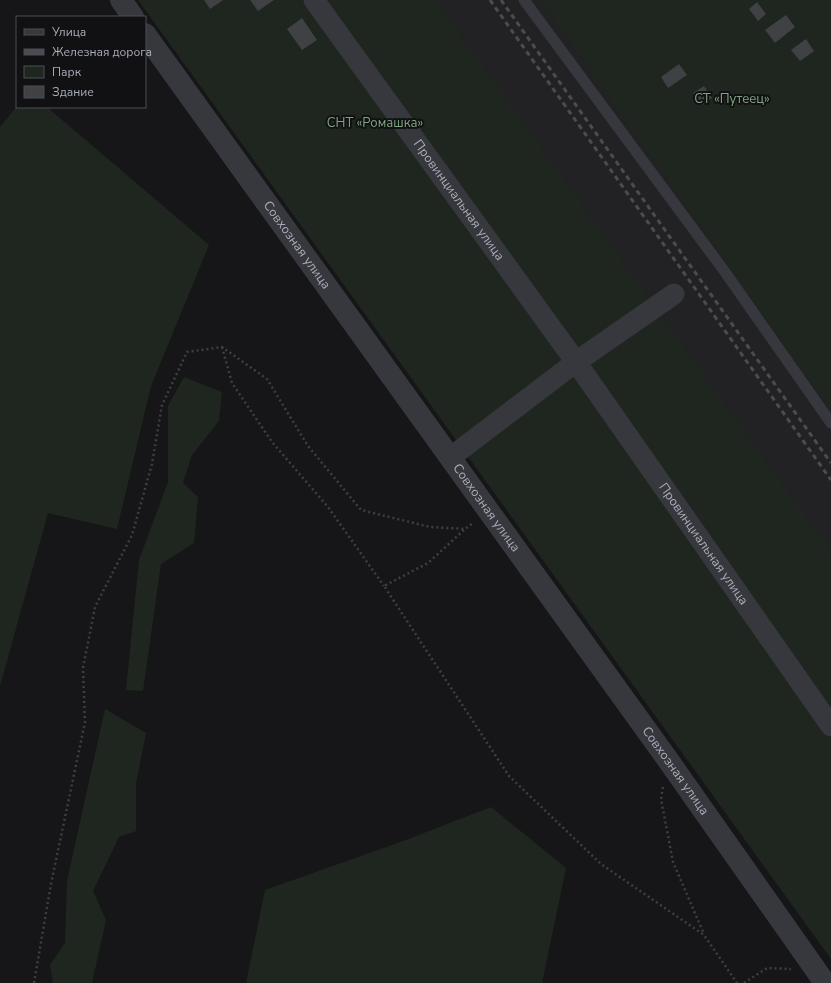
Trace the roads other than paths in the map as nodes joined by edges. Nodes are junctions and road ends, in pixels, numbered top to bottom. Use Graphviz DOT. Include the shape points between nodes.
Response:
graph roads {
  1 [pos="121,0"];
  2 [pos="314,0"];
  3 [pos="524,0"];
  4 [pos="132,16"];
  5 [pos="146,35"];
  6 [pos="674,294"];
  7 [pos="576,362"];
  8 [pos="831,423"];
  9 [pos="451,457"];
  10 [pos="831,726"];
  11 [pos="821,977"];
  1 -- 4 [label="street"];
  2 -- 7 [label="street, Провинциальная улица"];
  3 -- 8 [label="lane" via="725,272"];
  5 -- 9 [label="street, Совхозная улица"];
  6 -- 7 [label="street"];
  7 -- 9 [label="street"];
  7 -- 10 [label="street, Провинциальная улица"];
  9 -- 11 [label="street, Совхозная улица"];
}
